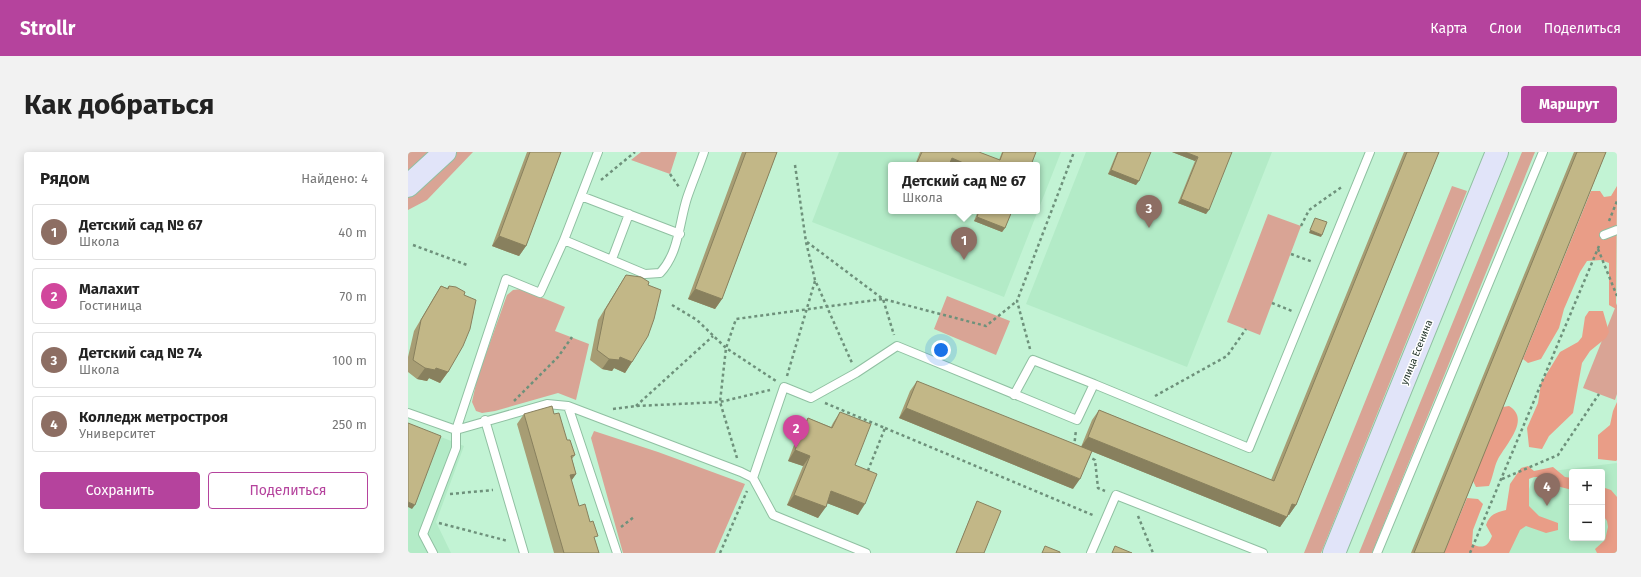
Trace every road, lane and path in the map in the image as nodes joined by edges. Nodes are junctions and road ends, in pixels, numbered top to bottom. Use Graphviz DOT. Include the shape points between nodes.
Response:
graph roads {
  1 [pos="445,152"];
  2 [pos="598,152"];
  3 [pos="635,152"];
  4 [pos="704,152"];
  5 [pos="1074,152"];
  6 [pos="1370,152"];
  7 [pos="1497,152"];
  8 [pos="1542,152"];
  9 [pos="795,165"];
  10 [pos="1362,172"];
  11 [pos="408,186"];
  12 [pos="581,196"];
  13 [pos="1617,201"];
  14 [pos="630,214"];
  15 [pos="1301,226"];
  16 [pos="1617,230"];
  17 [pos="680,234"];
  18 [pos="1604,235"];
  19 [pos="564,240"];
  20 [pos="806,242"];
  21 [pos="414,245"];
  22 [pos="1598,248"];
  23 [pos="1291,254"];
  24 [pos="612,259"];
  25 [pos="467,265"];
  26 [pos="1324,266"];
  27 [pos="815,280"];
  28 [pos="1617,296"];
  29 [pos="883,299"];
  30 [pos="1017,302"];
  31 [pos="1272,303"];
  32 [pos="672,305"];
  33 [pos="828,307"];
  34 [pos="807,309"];
  35 [pos="1304,315"];
  36 [pos="1246,329"];
  37 [pos="713,336"];
  38 [pos="572,337"];
  39 [pos="897,346"];
  40 [pos="726,348"];
  41 [pos="1033,360"];
  42 [pos="856,373"];
  43 [pos="1094,384"];
  44 [pos="784,387"];
  45 [pos="1599,394"];
  46 [pos="1014,395"];
  47 [pos="811,398"];
  48 [pos="720,402"];
  49 [pos="1141,404"];
  50 [pos="568,406"];
  51 [pos="636,406"];
  52 [pos="408,413"];
  53 [pos="588,413"];
  54 [pos="506,415"];
  55 [pos="485,420"];
  56 [pos="1077,420"];
  57 [pos="885,428"];
  58 [pos="456,430"];
  59 [pos="1074,450"];
  60 [pos="1085,455"];
  61 [pos="742,472"];
  62 [pos="866,474"];
  63 [pos="753,478"];
  64 [pos="1502,479"];
  65 [pos="506,488"];
  66 [pos="438,495"];
  67 [pos="1116,495"];
  68 [pos="1132,502"];
  69 [pos="634,517"];
  70 [pos="428,520"];
  71 [pos="1105,520"];
  72 [pos="611,534"];
  73 [pos="522,544"];
  74 [pos="433,553"];
  75 [pos="524,553"];
  76 [pos="617,553"];
  77 [pos="720,553"];
  78 [pos="866,553"];
  79 [pos="1091,553"];
  80 [pos="1153,553"];
  81 [pos="1262,553"];
  82 [pos="1334,553"];
  83 [pos="1377,553"];
  84 [pos="1470,553"];
  1 -- 11 [label="street"];
  2 -- 12 [label="lane"];
  3 -- 12 [label="path"];
  4 -- 17 [label="lane" via="687,199"];
  5 -- 30 [label="path"];
  6 -- 10 [label="lane"];
  7 -- 82 [label="street, улица Есенина"];
  8 -- 83 [label="lane"];
  9 -- 20 [label="path"];
  10 -- 15 [label="path" via="1309,210"];
  10 -- 26 [label="lane"];
  12 -- 14 [label="lane"];
  12 -- 19 [label="lane"];
  13 -- 18 [label="path"];
  14 -- 17 [label="lane"];
  14 -- 24 [label="lane"];
  16 -- 18 [label="lane"];
  17 -- 24 [label="lane" via="660,273 645,274"];
  18 -- 22 [label="path"];
  19 -- 24 [label="lane"];
  19 -- 58 [label="lane" via="540,293 506,279"];
  20 -- 27 [label="path"];
  20 -- 29 [label="path"];
  21 -- 25 [label="path"];
  22 -- 28 [label="path"];
  22 -- 64 [label="path"];
  23 -- 26 [label="path"];
  26 -- 35 [label="lane"];
  27 -- 33 [label="path"];
  27 -- 34 [label="path"];
  29 -- 30 [label="path" via="986,326"];
  29 -- 33 [label="path"];
  29 -- 39 [label="path"];
  30 -- 41 [label="path"];
  31 -- 35 [label="path"];
  32 -- 37 [label="path" via="697,320"];
  33 -- 34 [label="path"];
  33 -- 42 [label="path"];
  34 -- 40 [label="path" via="736,319"];
  34 -- 44 [label="path"];
  35 -- 49 [label="lane" via="1249,448"];
  36 -- 49 [label="path" via="1227,356"];
  37 -- 40 [label="path"];
  37 -- 51 [label="path"];
  38 -- 54 [label="path" via="558,357 513,402"];
  39 -- 42 [label="lane"];
  39 -- 46 [label="lane"];
  40 -- 44 [label="path"];
  40 -- 48 [label="path"];
  41 -- 43 [label="lane"];
  41 -- 46 [label="lane"];
  42 -- 47 [label="lane"];
  43 -- 49 [label="lane"];
  43 -- 56 [label="lane"];
  44 -- 47 [label="lane"];
  44 -- 48 [label="path"];
  44 -- 63 [label="lane"];
  45 -- 64 [label="path" via="1558,455"];
  46 -- 56 [label="lane"];
  47 -- 57 [label="path"];
  48 -- 51 [label="path"];
  48 -- 61 [label="path"];
  50 -- 53 [label="lane"];
  50 -- 54 [label="lane" via="547,404"];
  50 -- 72 [label="lane"];
  51 -- 53 [label="path"];
  52 -- 58 [label="lane"];
  53 -- 61 [label="lane"];
  54 -- 55 [label="lane"];
  55 -- 58 [label="lane"];
  55 -- 65 [label="lane"];
  56 -- 59 [label="path"];
  57 -- 62 [label="path"];
  57 -- 71 [label="path"];
  58 -- 66 [label="lane" via="456,448"];
  60 -- 67 [label="path" via="1095,460 1098,488"];
  61 -- 63 [label="lane"];
  63 -- 77 [label="path"];
  63 -- 78 [label="lane" via="772,515"];
  64 -- 84 [label="path"];
  65 -- 66 [label="path"];
  65 -- 73 [label="lane"];
  66 -- 70 [label="lane"];
  67 -- 68 [label="lane"];
  67 -- 71 [label="lane"];
  68 -- 80 [label="path"];
  68 -- 81 [label="lane"];
  69 -- 72 [label="path"];
  70 -- 73 [label="path"];
  70 -- 74 [label="lane" via="423,534"];
  71 -- 79 [label="lane"];
  72 -- 76 [label="lane"];
  73 -- 75 [label="lane"];
}
